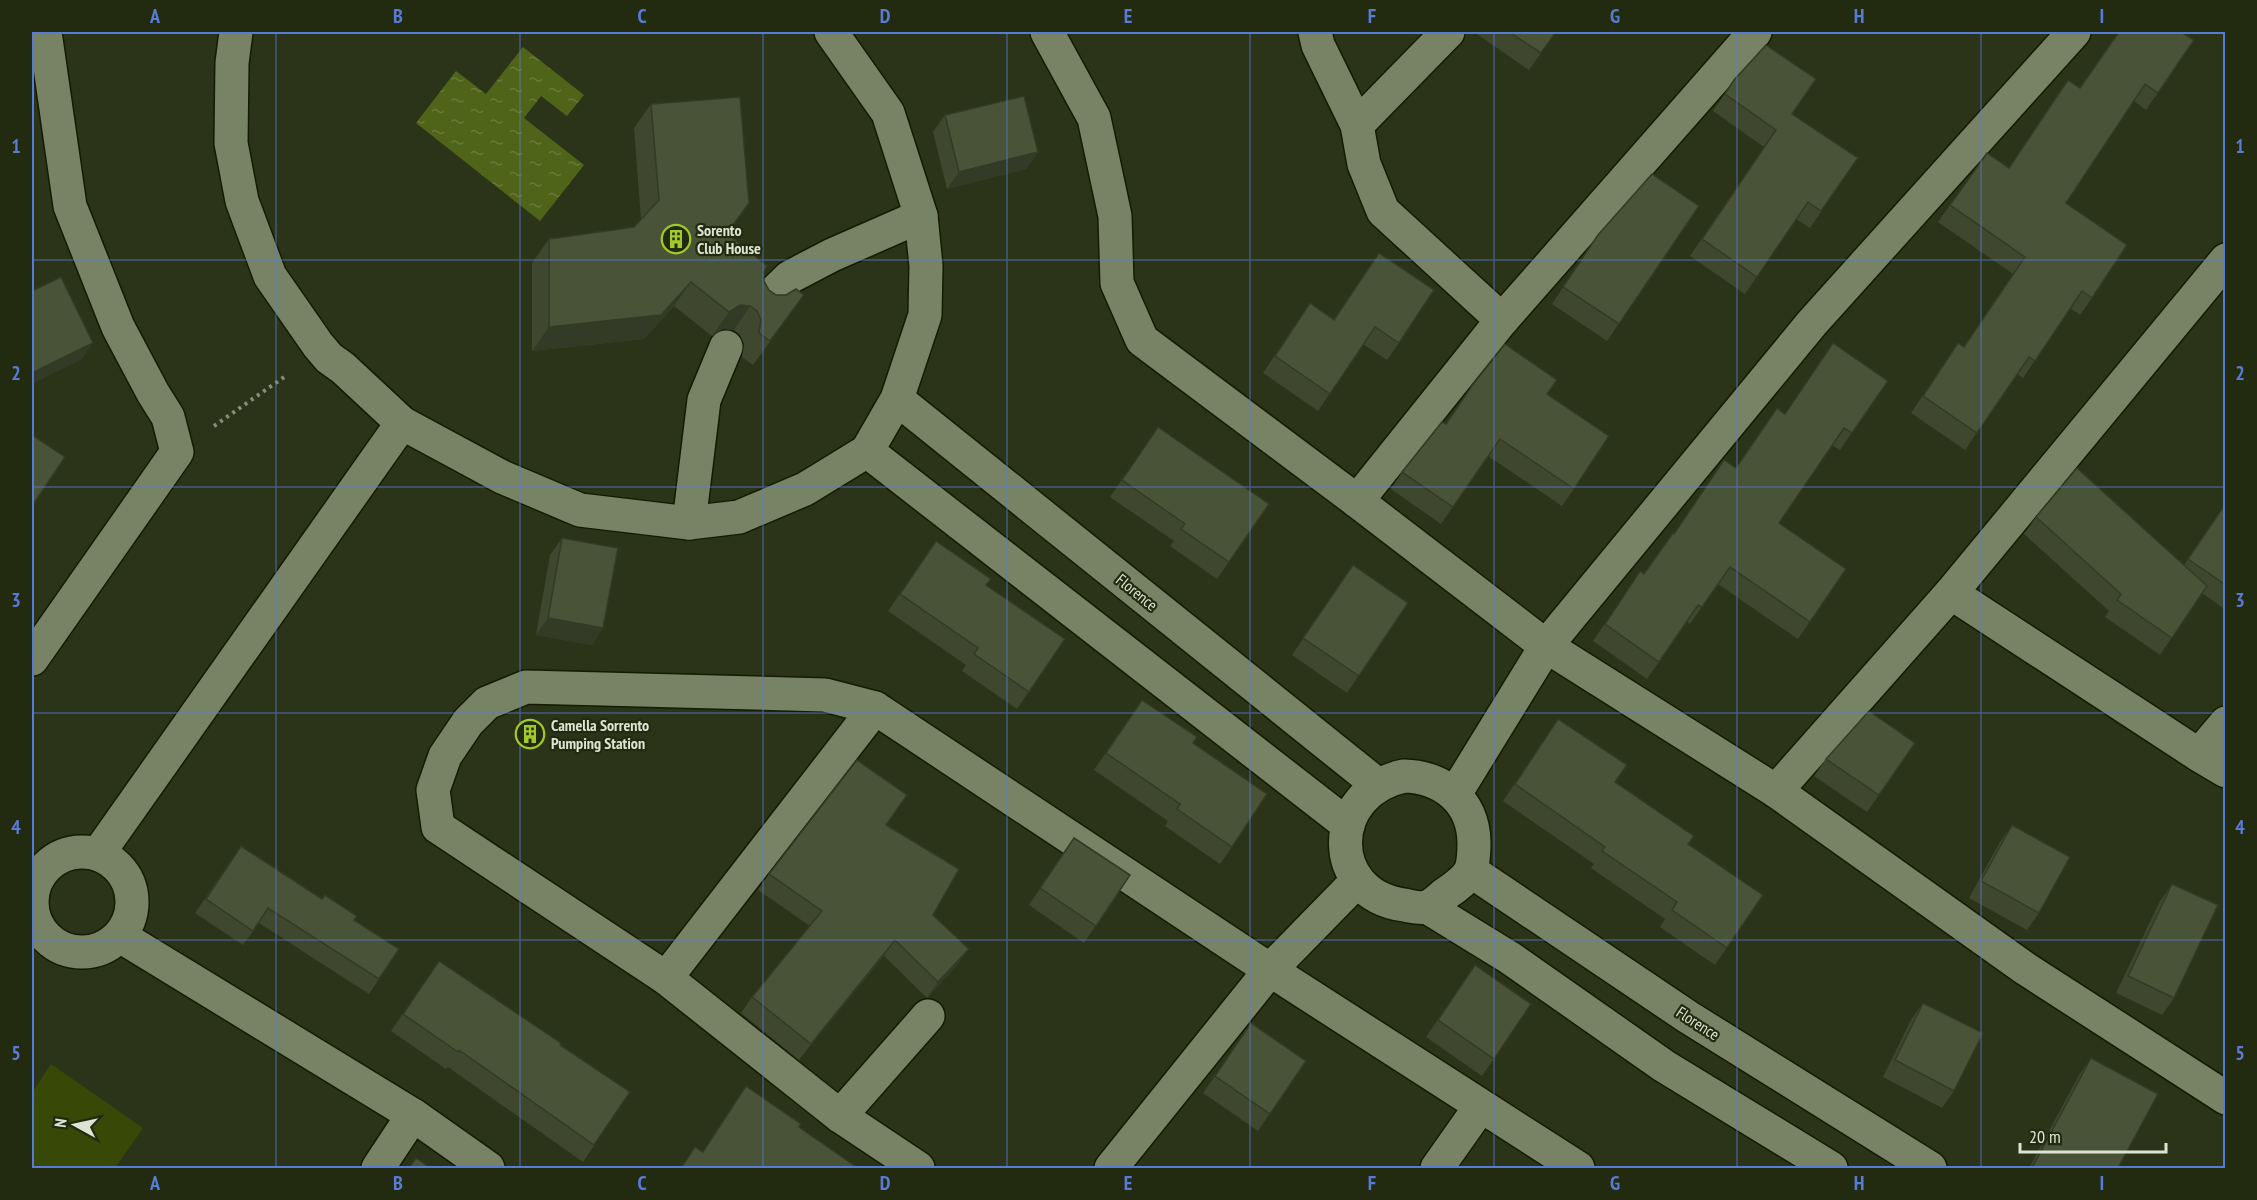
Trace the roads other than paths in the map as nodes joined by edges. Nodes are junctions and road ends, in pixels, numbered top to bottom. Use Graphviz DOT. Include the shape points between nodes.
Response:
graph roads {
  1 [pos="45,32"];
  2 [pos="236,32"];
  3 [pos="831,32"];
  4 [pos="1047,32"];
  5 [pos="1315,32"];
  6 [pos="1448,32"];
  7 [pos="1755,32"];
  8 [pos="2074,32"];
  9 [pos="1357,124"];
  10 [pos="921,216"];
  11 [pos="2226,260"];
  12 [pos="765,302"];
  13 [pos="1502,320"];
  14 [pos="726,347"];
  15 [pos="897,399"];
  16 [pos="402,423"];
  17 [pos="867,452"];
  18 [pos="1357,501"];
  19 [pos="690,523"];
  20 [pos="1951,593"];
  21 [pos="1546,646"];
  22 [pos="32,659"];
  23 [pos="875,708"];
  24 [pos="2226,723"];
  25 [pos="2212,763"];
  26 [pos="1378,785"];
  27 [pos="1776,791"];
  28 [pos="1455,794"];
  29 [pos="1348,825"];
  30 [pos="98,854"];
  31 [pos="1471,871"];
  32 [pos="1357,881"];
  33 [pos="1427,907"];
  34 [pos="120,936"];
  35 [pos="37,940"];
  36 [pos="1270,970"];
  37 [pos="666,978"];
  38 [pos="928,1016"];
  39 [pos="2226,1098"];
  40 [pos="1480,1107"];
  41 [pos="413,1115"];
  42 [pos="840,1116"];
  43 [pos="378,1168"];
  44 [pos="488,1168"];
  45 [pos="918,1168"];
  46 [pos="1111,1168"];
  47 [pos="1437,1168"];
  48 [pos="1578,1168"];
  49 [pos="1831,1168"];
  50 [pos="1930,1168"];
  1 -- 22 [label="street" via="70,206 118,327 168,417 177,452"];
  2 -- 16 [label="street" via="231,143 242,201 270,276 318,345"];
  3 -- 10 [label="street" via="888,113"];
  4 -- 18 [label="street" via="1094,118 1115,216 1117,283 1142,340"];
  5 -- 9 [label="street"];
  6 -- 9 [label="street"];
  7 -- 13 [label="street"];
  8 -- 21 [label="street" via="1812,322"];
  9 -- 13 [label="street" via="1364,164 1383,211"];
  10 -- 12 [label="street" via="790,276"];
  10 -- 15 [label="street" via="925,315"];
  11 -- 20 [label="street"];
  13 -- 18 [label="street"];
  14 -- 19 [label="street" via="704,400"];
  15 -- 17 [label="street"];
  15 -- 26 [label="street, Florence"];
  16 -- 19 [label="street" via="502,477 580,510"];
  16 -- 30 [label="street"];
  17 -- 19 [label="street" via="805,489 739,517"];
  17 -- 29 [label="street"];
  18 -- 21 [label="street"];
  20 -- 25 [label="street"];
  20 -- 27 [label="street"];
  21 -- 27 [label="street"];
  21 -- 28 [label="street"];
  23 -- 36 [label="street"];
  23 -- 37 [label="street"];
  23 -- 37 [label="street" via="825,695 526,687 487,703 468,722 445,756 433,790 438,827"];
  24 -- 25 [label="street"];
  26 -- 28 [label="street" via="1390,779 1417,776"];
  26 -- 29 [label="street" via="1364,795"];
  27 -- 39 [label="street" via="2026,969"];
  28 -- 31 [label="street" via="1467,810 1474,830"];
  29 -- 32 [label="street" via="1347,857"];
  30 -- 34 [label="street" via="125,875 132,891 130,919"];
  30 -- 35 [label="street" via="69,853 44,868 34,886 32,903"];
  31 -- 33 [label="street"];
  31 -- 50 [label="street, Florence" via="1688,1017"];
  32 -- 33 [label="street" via="1392,904"];
  32 -- 36 [label="street"];
  33 -- 49 [label="street" via="1510,958 1664,1066"];
  34 -- 35 [label="street" via="107,947 76,953 48,939"];
  34 -- 41 [label="street"];
  36 -- 40 [label="street"];
  36 -- 46 [label="street"];
  37 -- 42 [label="street"];
  38 -- 42 [label="street"];
  40 -- 47 [label="street"];
  40 -- 48 [label="street"];
  41 -- 43 [label="street"];
  41 -- 44 [label="street"];
  42 -- 45 [label="street"];
}
